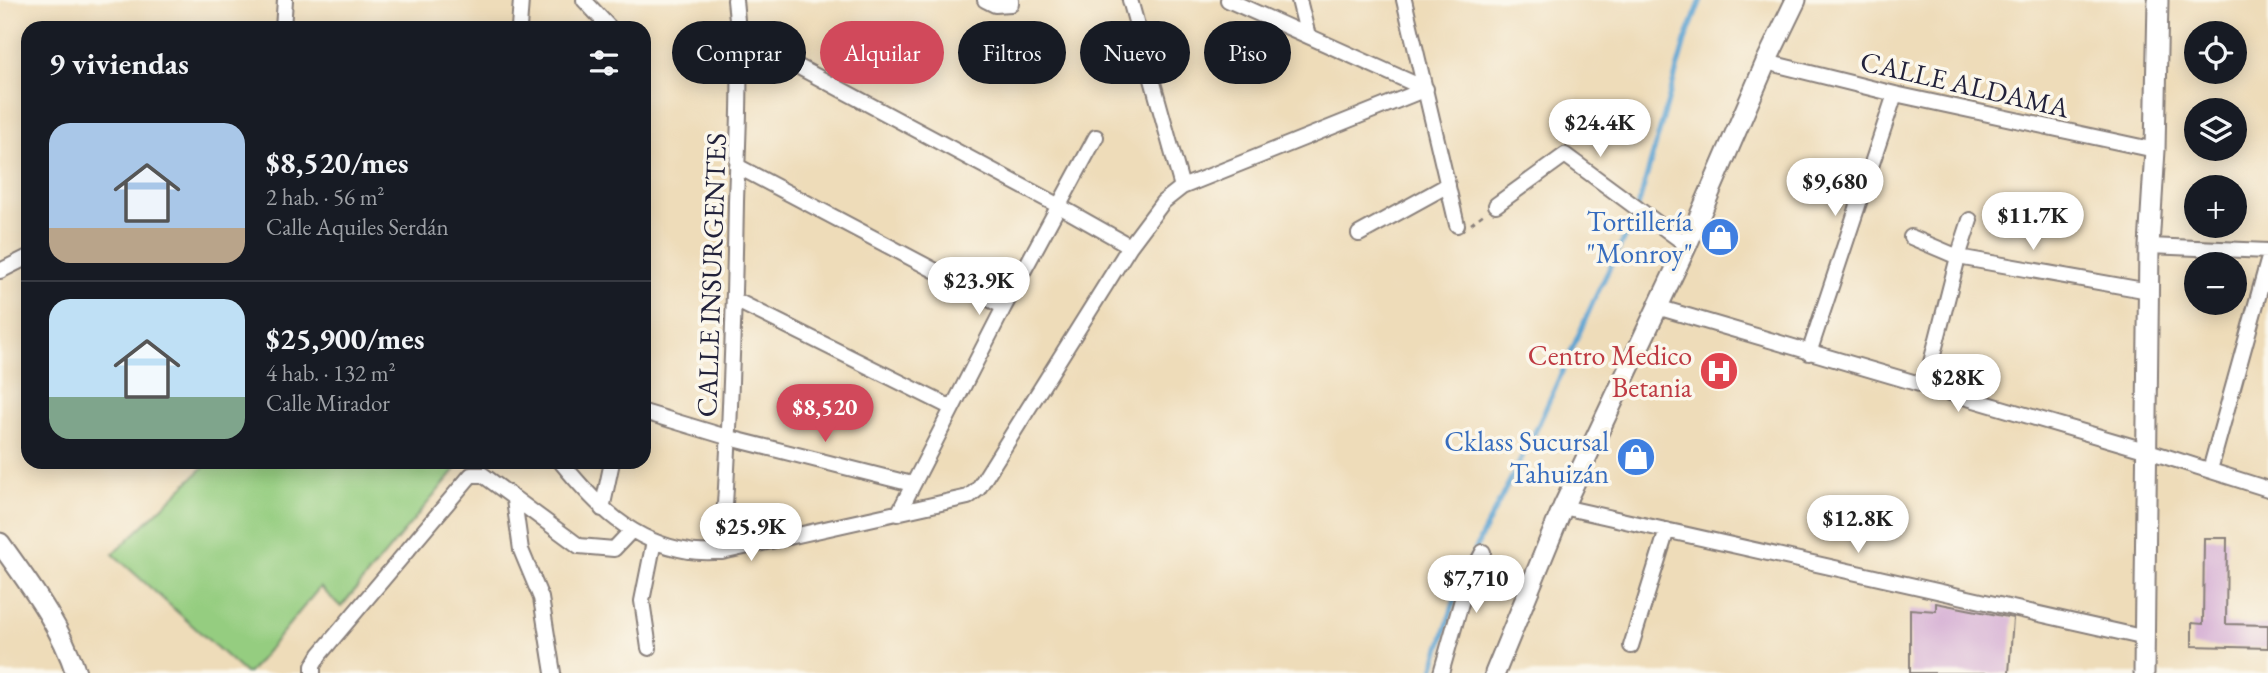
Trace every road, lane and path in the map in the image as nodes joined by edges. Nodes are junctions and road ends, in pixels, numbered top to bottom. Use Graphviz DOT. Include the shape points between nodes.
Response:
graph roads {
  1 [pos="285,0"];
  2 [pos="584,0"];
  3 [pos="735,0"];
  4 [pos="1011,0"];
  5 [pos="1130,0"];
  6 [pos="1228,0"];
  7 [pos="1299,0"];
  8 [pos="1404,0"];
  9 [pos="1796,0"];
  10 [pos="2158,0"];
  11 [pos="519,1"];
  12 [pos="990,3"];
  13 [pos="284,21"];
  14 [pos="519,21"];
  15 [pos="604,21"];
  16 [pos="737,21"];
  17 [pos="1308,36"];
  18 [pos="1766,62"];
  19 [pos="806,71"];
  20 [pos="741,84"];
  21 [pos="1426,89"];
  22 [pos="1895,94"];
  23 [pos="1096,137"];
  24 [pos="2155,150"];
  25 [pos="737,166"];
  26 [pos="1448,186"];
  27 [pos="1182,187"];
  28 [pos="1496,205"];
  29 [pos="1059,206"];
  30 [pos="1970,220"];
  31 [pos="1457,225"];
  32 [pos="1359,234"];
  33 [pos="1911,237"];
  34 [pos="1687,245"];
  35 [pos="1129,246"];
  36 [pos="2149,246"];
  37 [pos="2268,251"];
  38 [pos="1958,257"];
  39 [pos="21,260"];
  40 [pos="2268,261"];
  41 [pos="0,271"];
  42 [pos="2149,291"];
  43 [pos="734,300"];
  44 [pos="1004,307"];
  45 [pos="1657,307"];
  46 [pos="1809,353"];
  47 [pos="1925,386"];
  48 [pos="952,408"];
  49 [pos="651,414"];
  50 [pos="730,438"];
  51 [pos="2148,451"];
  52 [pos="567,469"];
  53 [pos="611,469"];
  54 [pos="2210,470"];
  55 [pos="912,484"];
  56 [pos="2268,489"];
  57 [pos="514,500"];
  58 [pos="1563,507"];
  59 [pos="602,509"];
  60 [pos="898,514"];
  61 [pos="632,530"];
  62 [pos="1667,530"];
  63 [pos="654,541"];
  64 [pos="0,543"];
  65 [pos="722,552"];
  66 [pos="1483,552"];
  67 [pos="2146,638"];
  68 [pos="1631,646"];
  69 [pos="649,648"];
  70 [pos="76,673"];
  71 [pos="313,673"];
  72 [pos="553,673"];
  73 [pos="1441,673"];
  74 [pos="1495,673"];
  75 [pos="2144,673"];
  1 -- 13 [label="street"];
  2 -- 15 [label="street"];
  3 -- 16 [label="street, CALLE INSURGENTES"];
  4 -- 12 [label="street" via="1011,4"];
  5 -- 27 [label="street"];
  6 -- 17 [label="street"];
  7 -- 17 [label="street"];
  8 -- 21 [label="street"];
  9 -- 18 [label="street"];
  10 -- 24 [label="street"];
  11 -- 14 [label="street"];
  17 -- 21 [label="street"];
  18 -- 22 [label="street, CALLE ALDAMA"];
  18 -- 34 [label="street"];
  19 -- 29 [label="street"];
  20 -- 25 [label="street, CALLE INSURGENTES"];
  21 -- 26 [label="street"];
  21 -- 27 [label="street"];
  22 -- 24 [label="street, CALLE ALDAMA"];
  22 -- 46 [label="street"];
  23 -- 29 [label="street"];
  24 -- 36 [label="street"];
  25 -- 43 [label="street, CALLE INSURGENTES"];
  25 -- 44 [label="street"];
  26 -- 31 [label="street"];
  26 -- 32 [label="street"];
  27 -- 35 [label="street" via="1163,202"];
  28 -- 31 [label="path" via="1468,227"];
  28 -- 34 [label="street" via="1565,155"];
  29 -- 35 [label="street"];
  29 -- 44 [label="street"];
  30 -- 38 [label="street"];
  33 -- 38 [label="street"];
  34 -- 45 [label="street"];
  35 -- 60 [label="street" via="974,494"];
  36 -- 37 [label="street"];
  36 -- 42 [label="street"];
  38 -- 42 [label="street"];
  38 -- 47 [label="street"];
  39 -- 41 [label="street"];
  40 -- 54 [label="street"];
  42 -- 51 [label="street"];
  43 -- 48 [label="street"];
  43 -- 50 [label="street, CALLE INSURGENTES"];
  44 -- 48 [label="street"];
  45 -- 46 [label="street"];
  45 -- 58 [label="street"];
  46 -- 47 [label="street"];
  47 -- 51 [label="street"];
  48 -- 55 [label="street"];
  49 -- 50 [label="street"];
  50 -- 55 [label="street"];
  50 -- 65 [label="street, CALLE INSURGENTES"];
  51 -- 54 [label="street"];
  51 -- 67 [label="street"];
  52 -- 59 [label="street"];
  53 -- 59 [label="street"];
  54 -- 56 [label="street"];
  55 -- 60 [label="street"];
  57 -- 61 [label="street" via="579,546 614,549"];
  57 -- 71 [label="street" via="482,475 471,475 320,654"];
  57 -- 72 [label="street" via="521,550 541,598"];
  58 -- 62 [label="street"];
  58 -- 74 [label="street"];
  59 -- 61 [label="street"];
  60 -- 65 [label="street"];
  61 -- 63 [label="street"];
  62 -- 67 [label="street"];
  62 -- 68 [label="street"];
  63 -- 65 [label="street" via="690,552"];
  63 -- 69 [label="street" via="642,601"];
  64 -- 70 [label="street" via="50,615"];
  66 -- 73 [label="street" via="1468,582"];
  67 -- 75 [label="street"];
}
